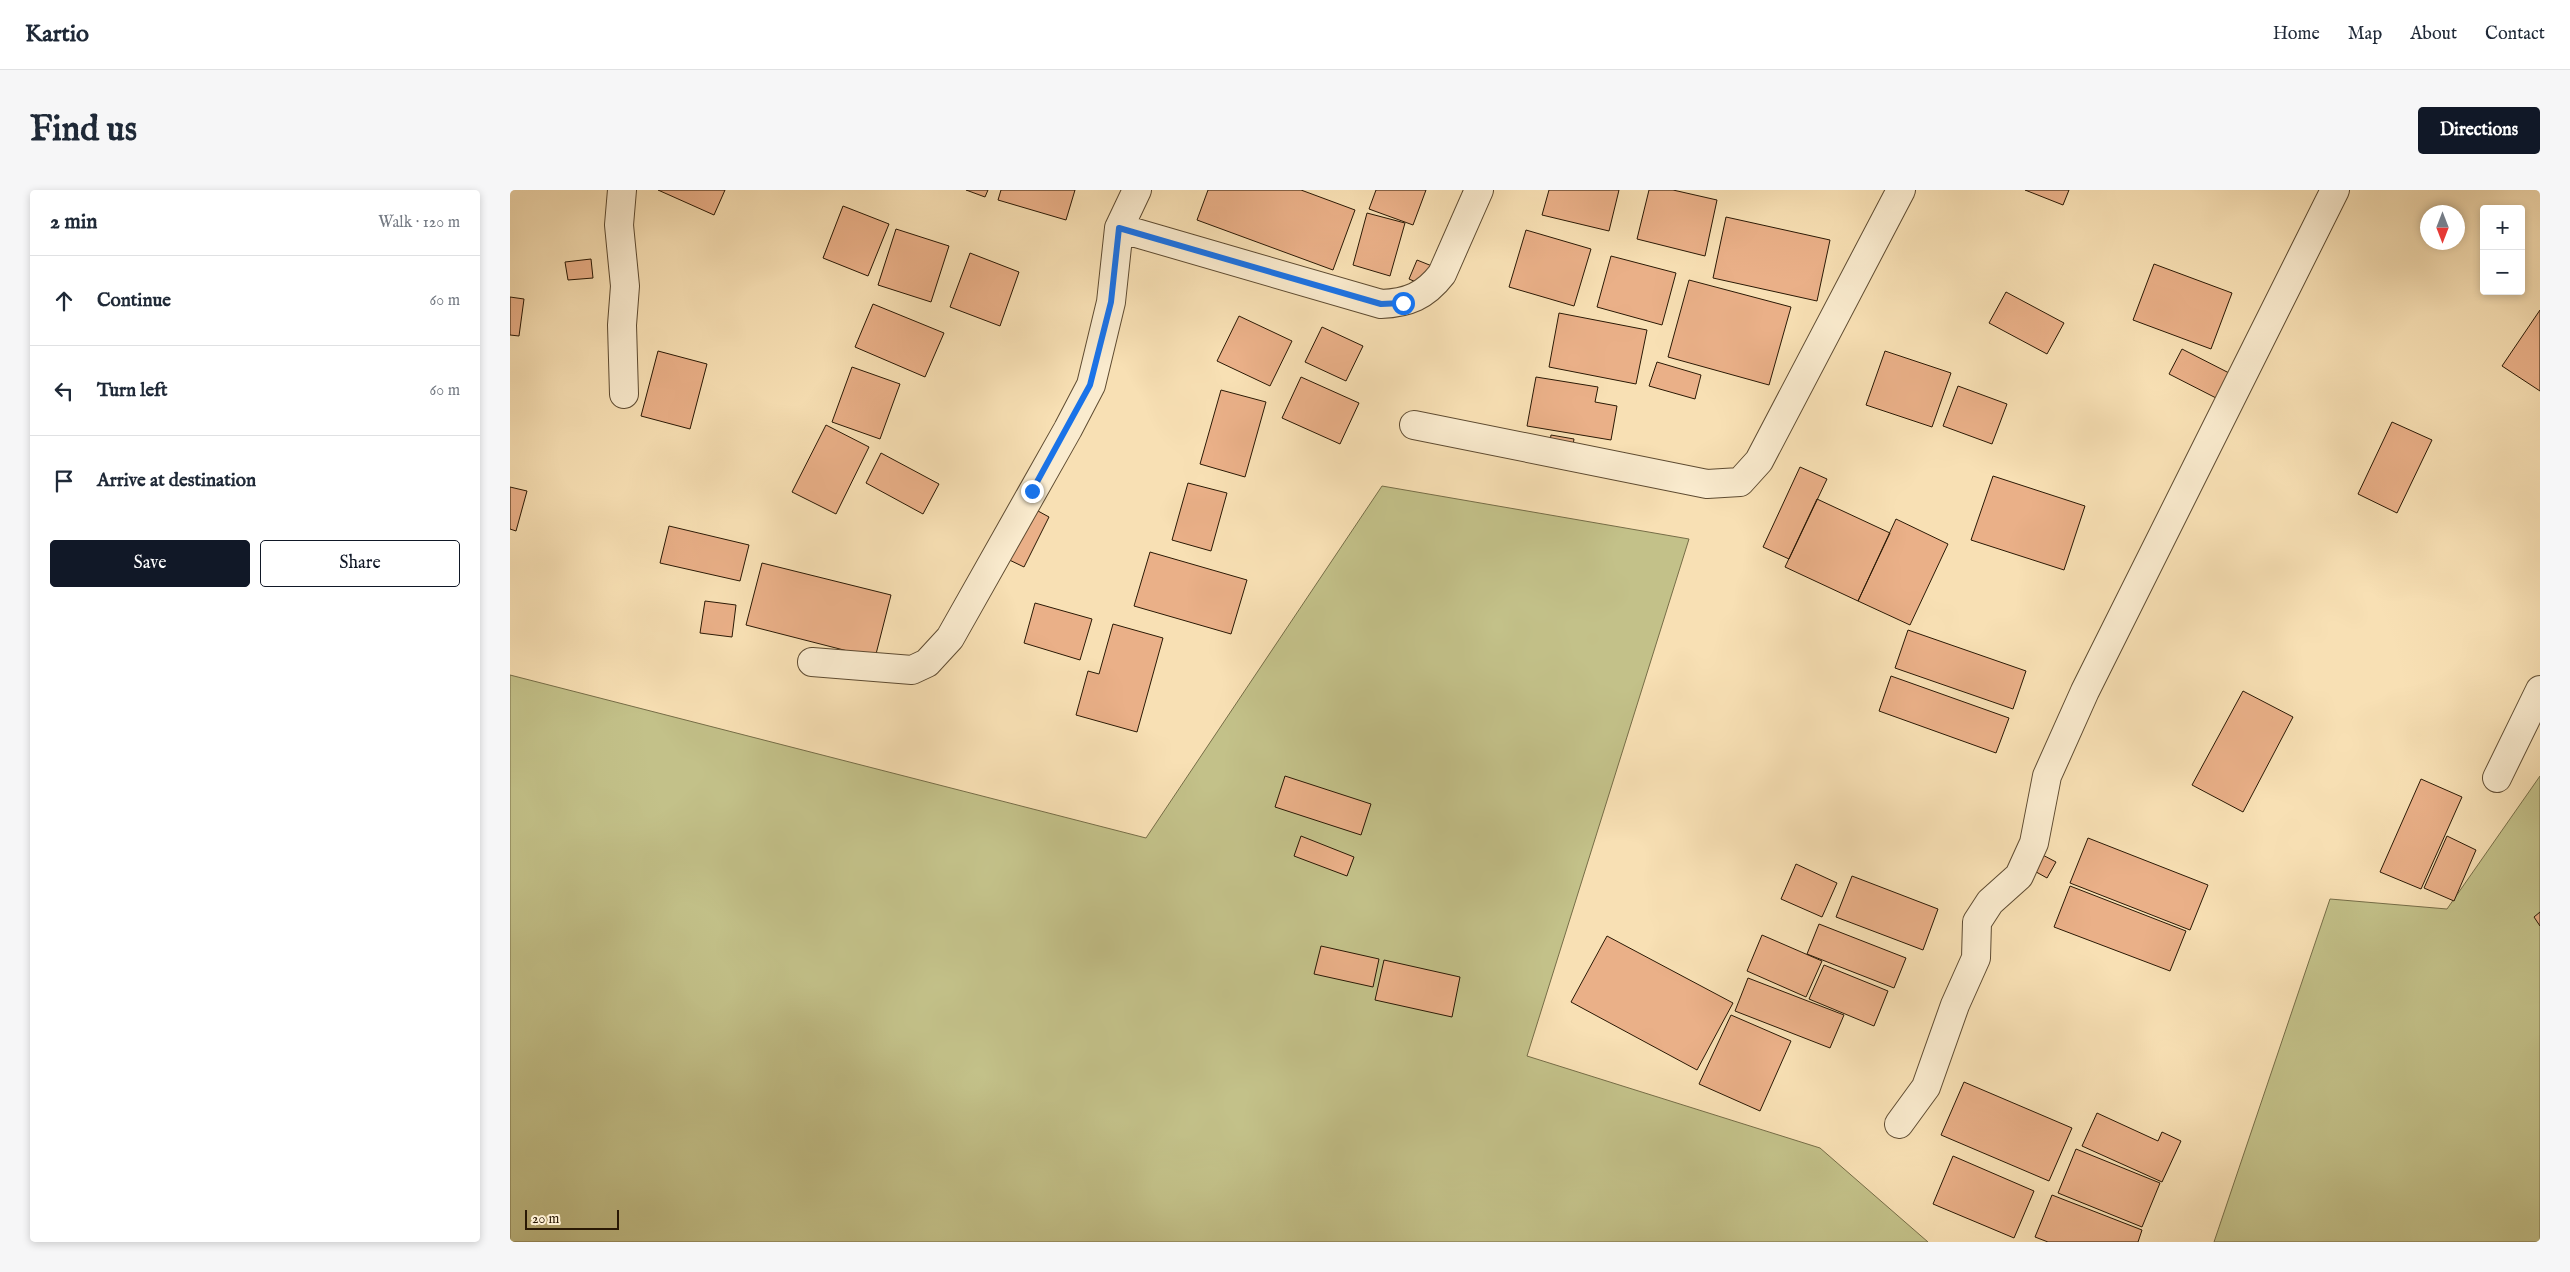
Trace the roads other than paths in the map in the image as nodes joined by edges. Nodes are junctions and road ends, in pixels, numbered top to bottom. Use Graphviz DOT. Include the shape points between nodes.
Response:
graph roads {
  1 [pos="622,190"];
  2 [pos="1137,190"];
  3 [pos="1479,190"];
  4 [pos="1901,190"];
  5 [pos="2335,190"];
  6 [pos="1119,228"];
  7 [pos="624,394"];
  8 [pos="1414,425"];
  9 [pos="812,662"];
  10 [pos="2540,690"];
  11 [pos="2497,778"];
  12 [pos="1899,1124"];
  1 -- 7 [label="street" via="619,225 625,286 622,325"];
  2 -- 6 [label="street"];
  3 -- 6 [label="street" via="1442,274 1420,296 1403,303 1381,304"];
  4 -- 8 [label="street" via="1759,461 1740,482 1707,484"];
  5 -- 12 [label="street" via="2085,691 2047,776 2034,842 2019,876 1990,902 1977,922 1976,958 1955,1005 1926,1087"];
  6 -- 9 [label="street" via="1111,302 1090,385 950,638 928,663 912,670"];
  10 -- 11 [label="street"];
}
